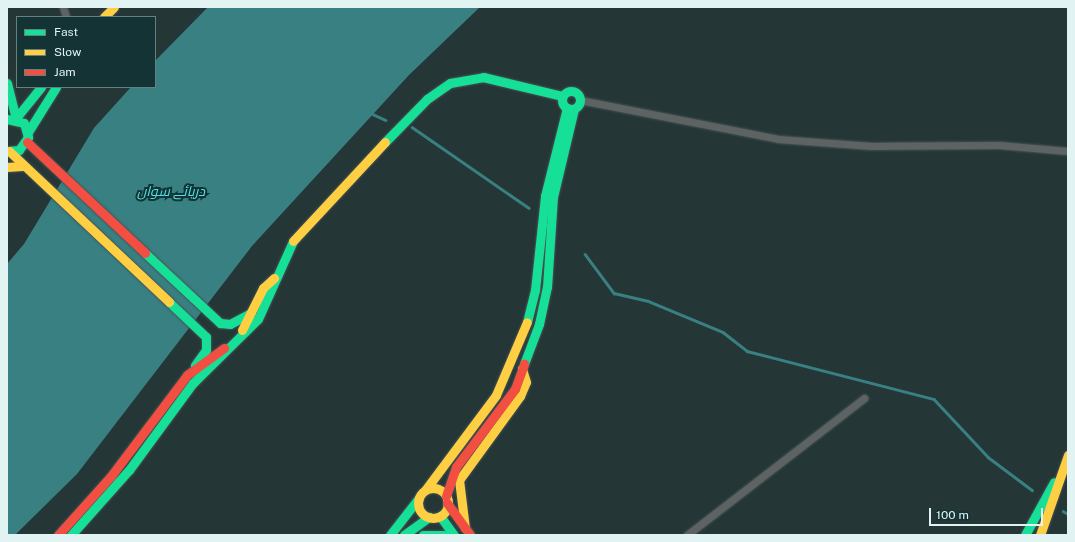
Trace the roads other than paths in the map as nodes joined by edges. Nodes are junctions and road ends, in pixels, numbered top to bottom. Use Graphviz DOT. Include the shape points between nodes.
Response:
graph roads {
  1 [pos="114,7"];
  2 [pos="105,16"];
  3 [pos="7,83"];
  4 [pos="40,88"];
  5 [pos="55,88"];
  6 [pos="563,96"];
  7 [pos="580,100"];
  8 [pos="570,109"];
  9 [pos="11,119"];
  10 [pos="28,132"];
  11 [pos="27,142"];
  12 [pos="1068,151"];
  13 [pos="8,152"];
  14 [pos="7,167"];
  15 [pos="25,168"];
  16 [pos="274,278"];
  17 [pos="251,312"];
  18 [pos="522,369"];
  19 [pos="192,370"];
  20 [pos="864,398"];
  21 [pos="1067,458"];
  22 [pos="426,489"];
  23 [pos="418,499"];
  24 [pos="447,499"];
  25 [pos="440,516"];
  26 [pos="429,517"];
  27 [pos="468,531"];
  28 [pos="58,535"];
  29 [pos="71,535"];
  30 [pos="390,535"];
  31 [pos="404,535"];
  32 [pos="423,535"];
  33 [pos="444,535"];
  34 [pos="454,535"];
  35 [pos="687,535"];
  36 [pos="1025,535"];
  37 [pos="1040,535"];
  1 -- 2 [label="main road"];
  3 -- 9 [label="main road"];
  4 -- 9 [label="main road"];
  5 -- 10 [label="main road"];
  6 -- 7 [label="main road" via="570,91"];
  6 -- 8 [label="main road"];
  6 -- 16 [label="main road" via="483,77 454,82 428,100 377,154 369,155 348,176 346,184 295,235"];
  7 -- 8 [label="main road"];
  7 -- 12 [label="street" via="778,139 872,146 999,145"];
  8 -- 18 [label="main road" via="553,197 544,308"];
  8 -- 22 [label="main road" via="545,196 535,290 525,332 496,395"];
  9 -- 10 [label="main road" via="24,123"];
  10 -- 11 [label="main road"];
  11 -- 13 [label="main road" via="20,150"];
  11 -- 17 [label="main road" via="215,319 230,324"];
  13 -- 15 [label="main road"];
  14 -- 15 [label="main road"];
  15 -- 19 [label="main road" via="202,332 207,345"];
  16 -- 17 [label="main road" via="263,288"];
  16 -- 29 [label="main road" via="267,304 251,329 193,384 129,470"];
  17 -- 19 [label="main road" via="248,322 228,345"];
  18 -- 24 [label="main road" via="506,404 452,473"];
  18 -- 27 [label="main road" via="526,382 520,396 459,480"];
  19 -- 28 [label="main road" via="111,476"];
  20 -- 35 [label="street"];
  21 -- 36 [label="main road"];
  21 -- 37 [label="main road"];
  22 -- 23 [label="main road"];
  22 -- 24 [label="main road" via="439,489"];
  23 -- 26 [label="main road" via="420,510"];
  23 -- 30 [label="main road"];
  24 -- 25 [label="main road"];
  24 -- 27 [label="main road"];
  25 -- 26 [label="main road"];
  25 -- 34 [label="main road"];
  26 -- 31 [label="main road"];
  32 -- 33 [label="main road"];
}
